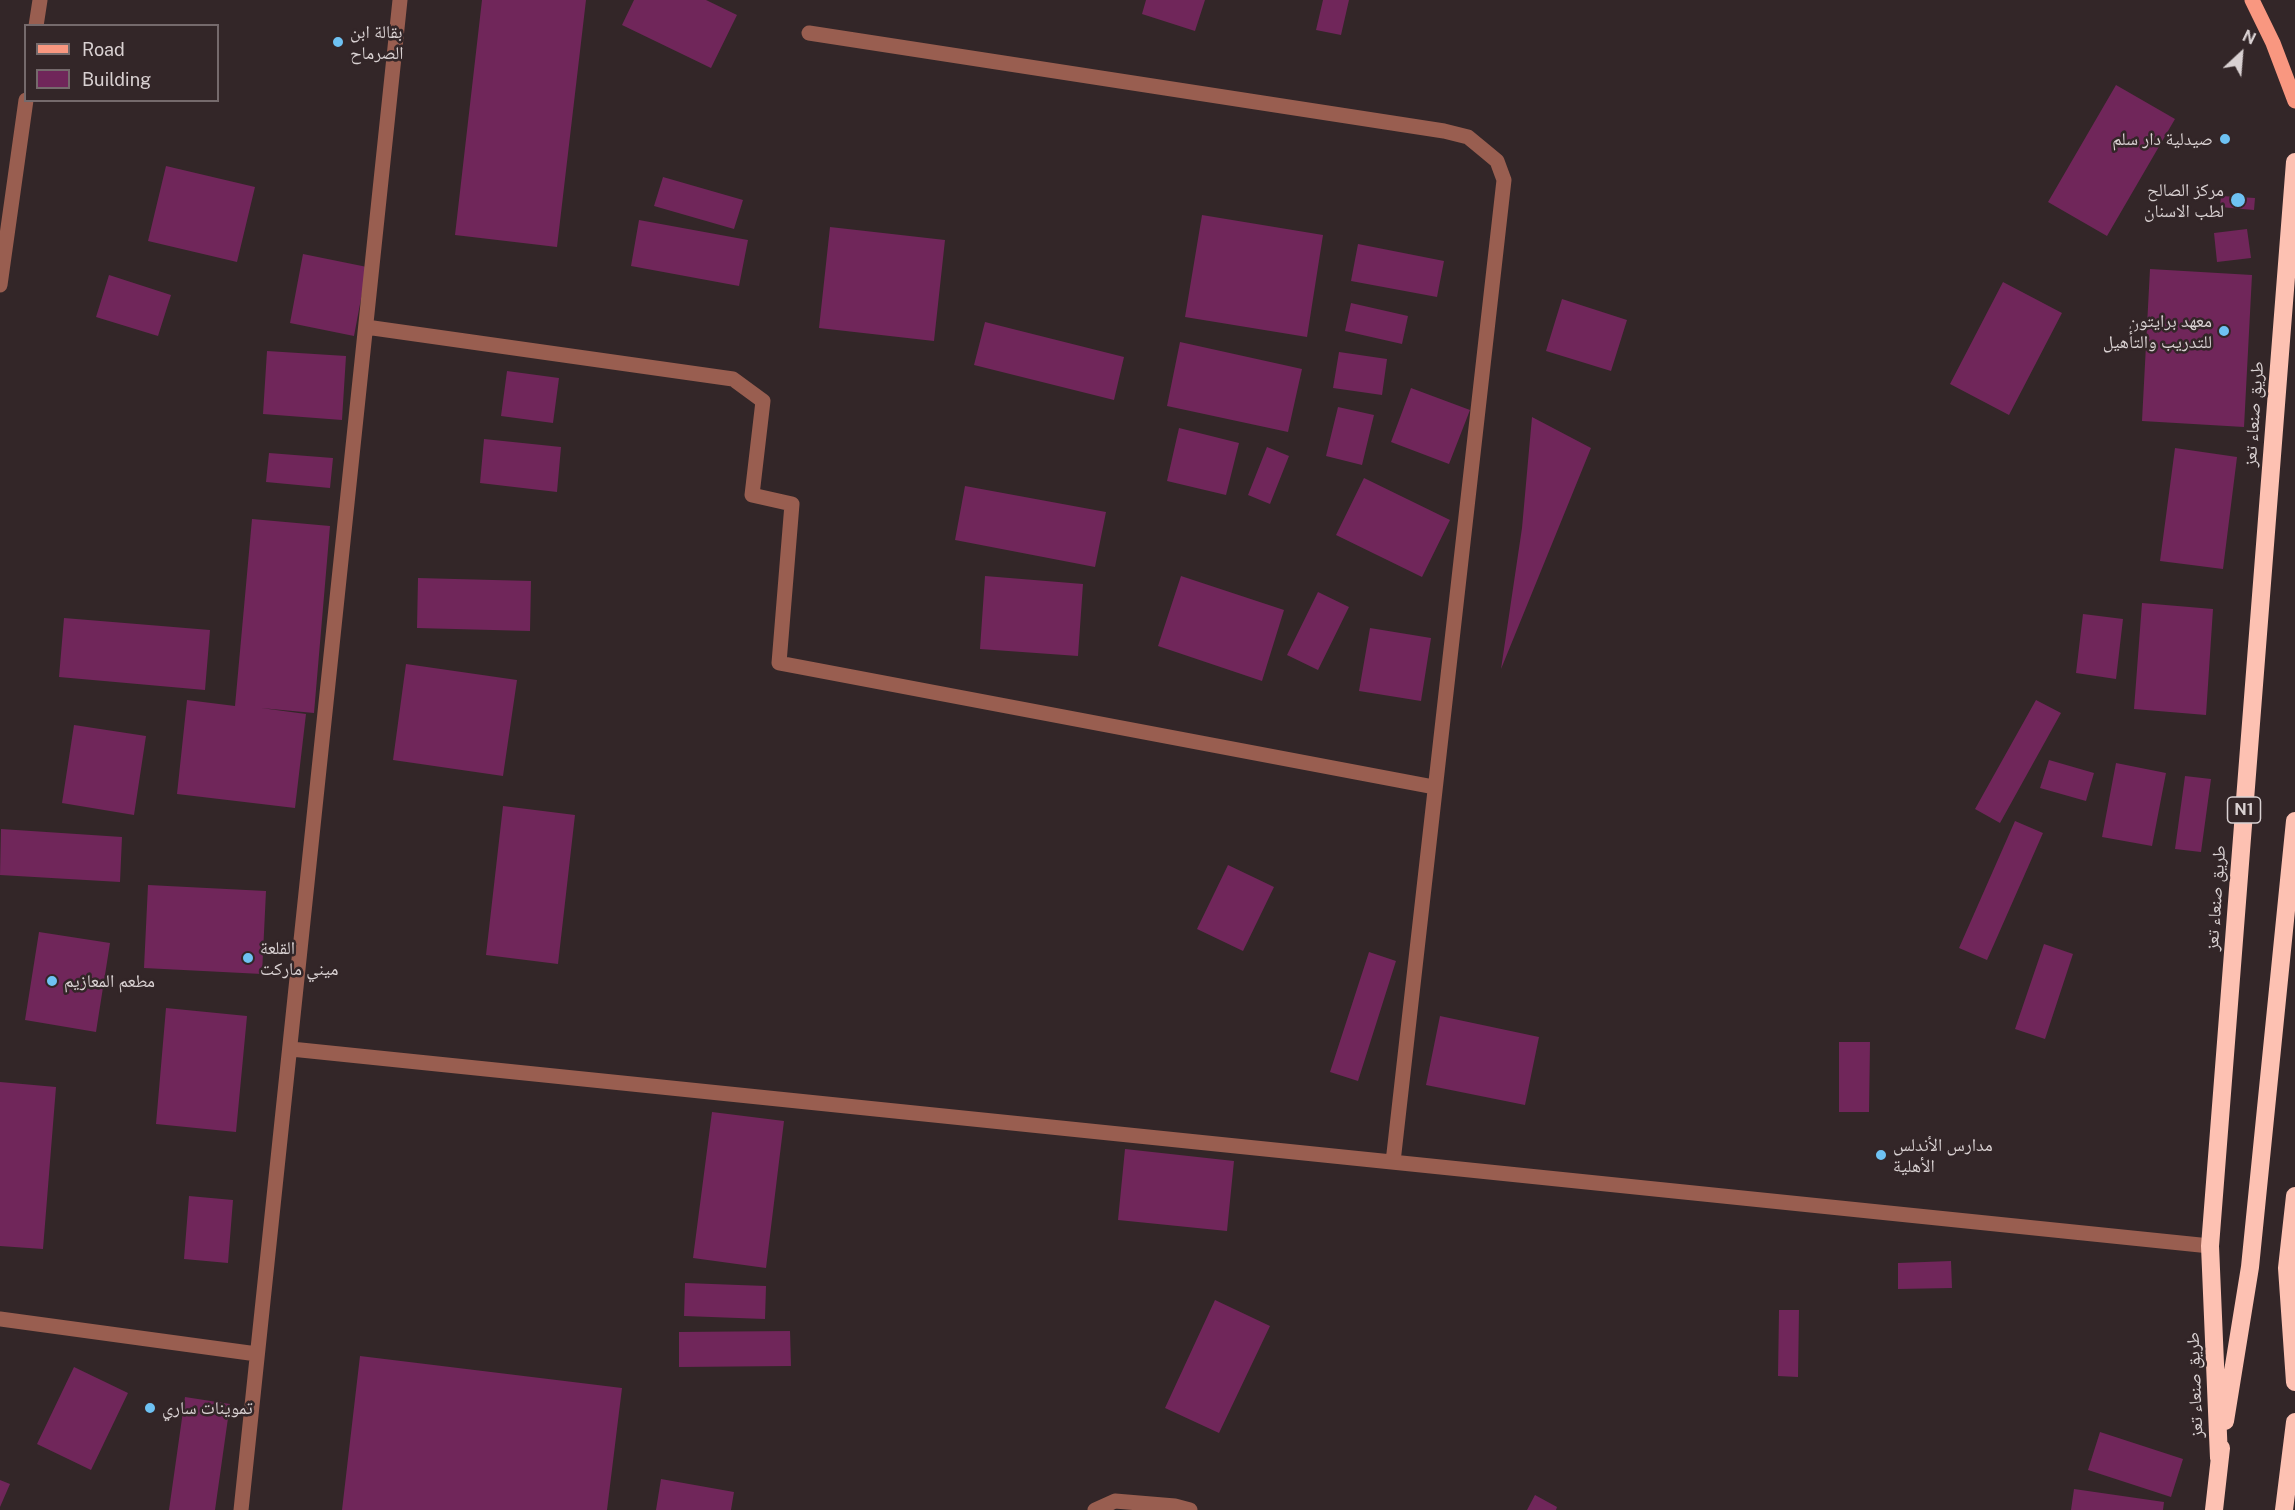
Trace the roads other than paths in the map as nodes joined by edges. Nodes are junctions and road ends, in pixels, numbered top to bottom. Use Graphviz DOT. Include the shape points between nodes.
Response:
graph roads {
  1 [pos="40,0"];
  2 [pos="400,0"];
  3 [pos="2252,0"];
  4 [pos="36,24"];
  5 [pos="809,33"];
  6 [pos="2295,101"];
  7 [pos="26,102"];
  8 [pos="2295,162"];
  9 [pos="0,285"];
  10 [pos="366,327"];
  11 [pos="1434,787"];
  12 [pos="2295,821"];
  13 [pos="291,1048"];
  14 [pos="1393,1162"];
  15 [pos="2295,1196"];
  16 [pos="2210,1246"];
  17 [pos="0,1319"];
  18 [pos="257,1354"];
  19 [pos="2295,1382"];
  20 [pos="2295,1422"];
  21 [pos="2219,1458"];
  22 [pos="241,1510"];
  23 [pos="1095,1510"];
  24 [pos="1190,1510"];
  25 [pos="2214,1510"];
  26 [pos="2284,1510"];
  1 -- 4 [label="street"];
  2 -- 10 [label="street"];
  3 -- 6 [label="main road"];
  5 -- 11 [label="street" via="1444,131 1468,137 1497,161 1504,180"];
  7 -- 9 [label="street"];
  8 -- 16 [label="highway, طريق صنعاء تعز / N1"];
  10 -- 11 [label="street" via="733,379 763,401 752,495 792,504 779,663"];
  10 -- 13 [label="street"];
  11 -- 14 [label="street"];
  12 -- 21 [label="highway, طريق صنعاء تعز / N1" via="2250,1267"];
  13 -- 14 [label="street"];
  13 -- 18 [label="street"];
  14 -- 16 [label="street"];
  15 -- 19 [label="highway" via="2287,1268"];
  16 -- 21 [label="highway, طريق صنعاء تعز / N1"];
  17 -- 18 [label="street"];
  18 -- 22 [label="street"];
  20 -- 26 [label="highway"];
  21 -- 25 [label="highway, طريق صنعاء تعز / N1"];
  23 -- 24 [label="street" via="1115,1501"];
}
